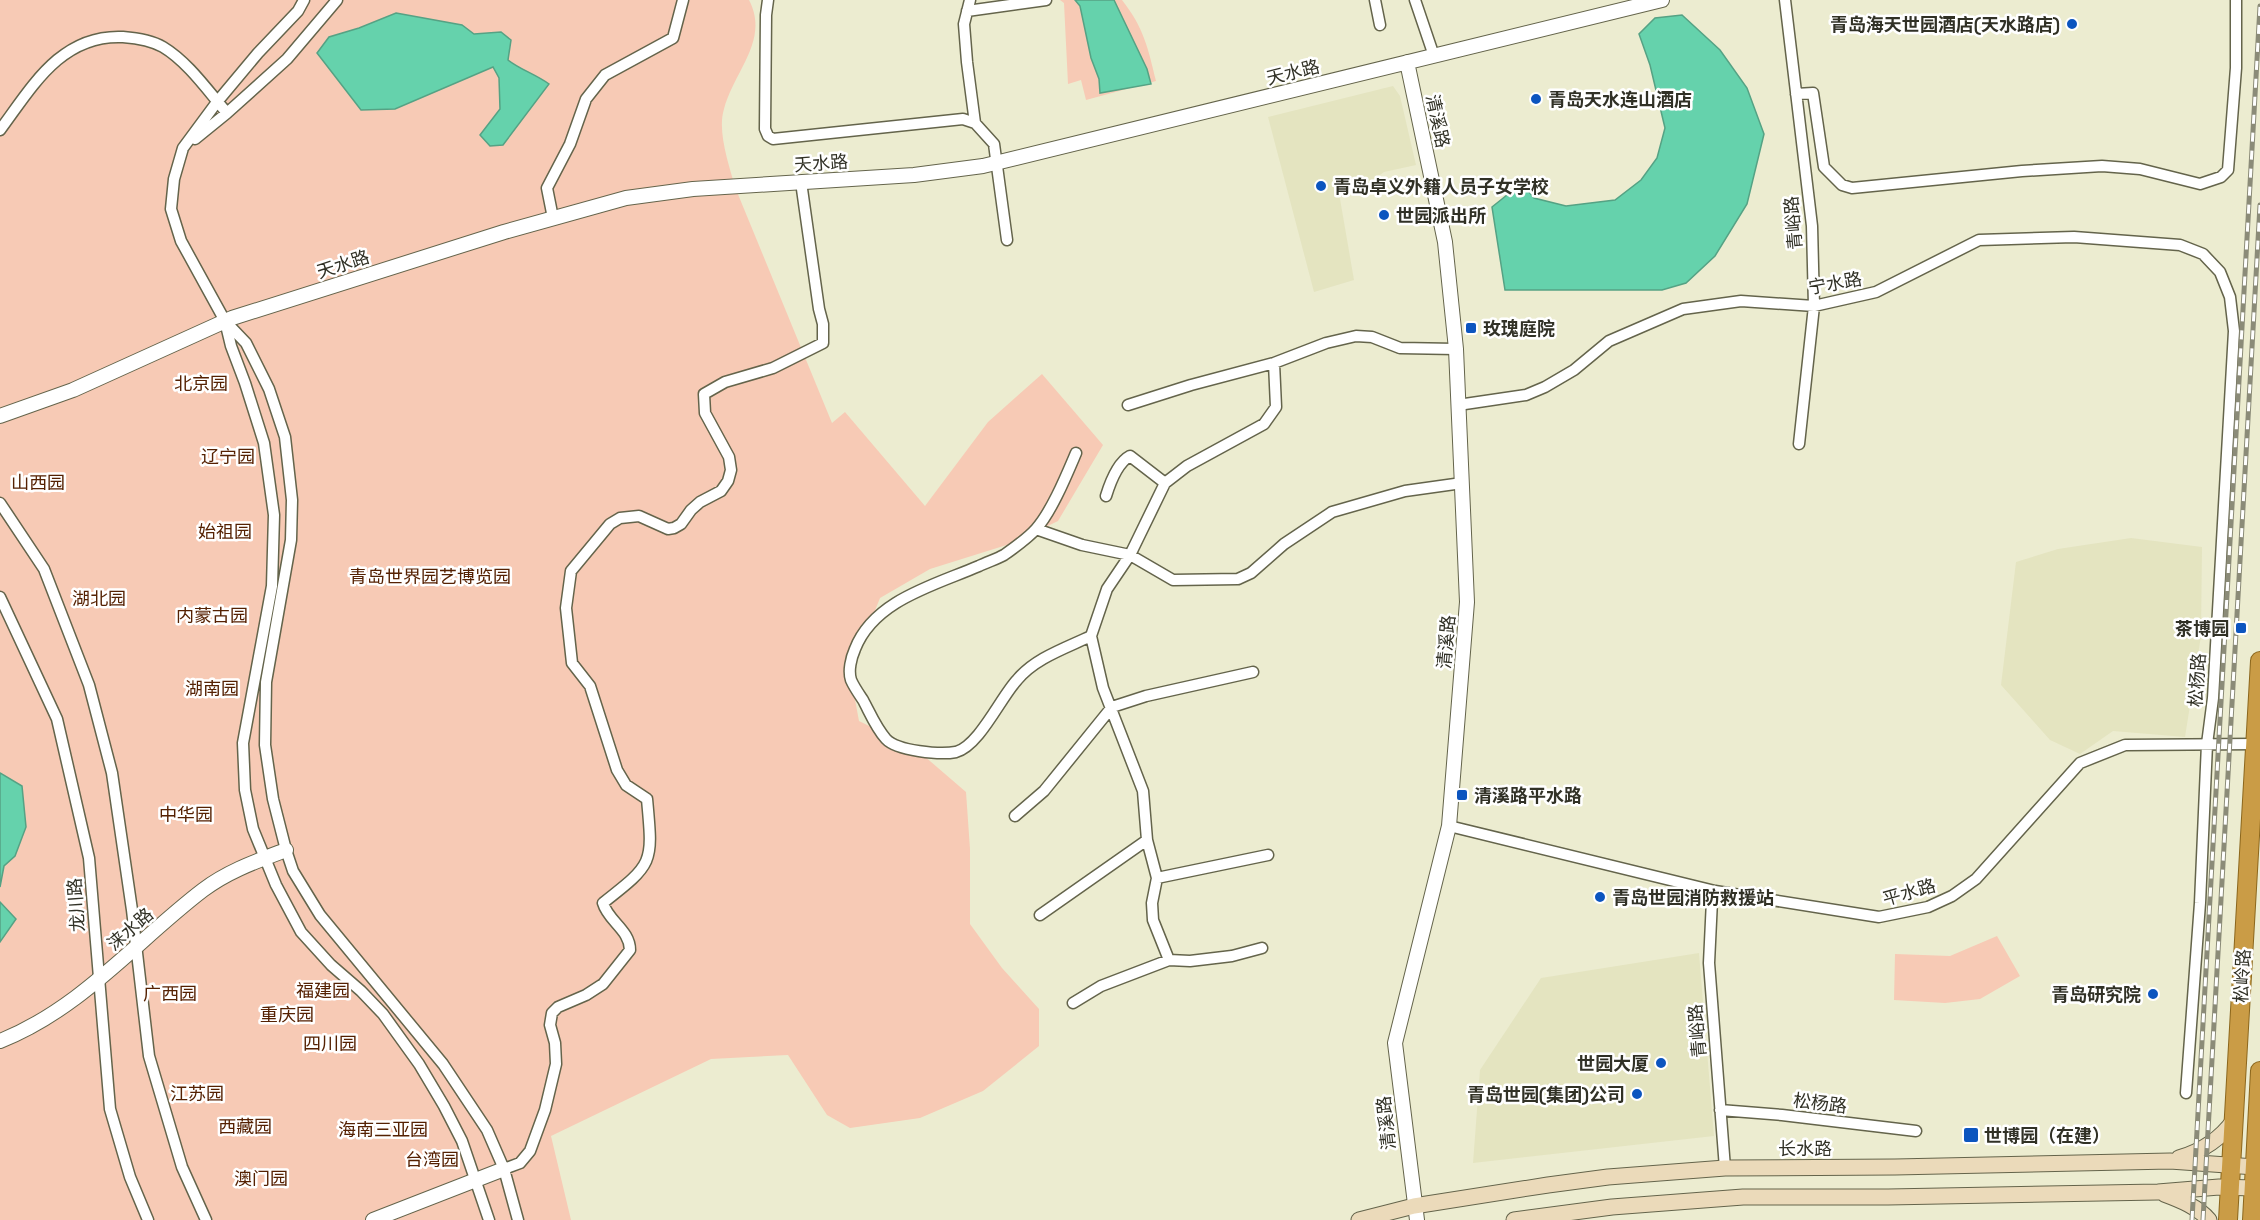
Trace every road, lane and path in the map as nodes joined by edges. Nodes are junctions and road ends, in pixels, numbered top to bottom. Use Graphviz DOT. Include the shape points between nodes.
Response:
graph roads {
  1 [pos="304,0"];
  2 [pos="337,0"];
  3 [pos="683,0"];
  4 [pos="768,0"];
  5 [pos="970,0"];
  6 [pos="1046,0"];
  7 [pos="1375,0"];
  8 [pos="1415,0"];
  9 [pos="1662,0"];
  10 [pos="1785,0"];
  11 [pos="2236,0"];
  12 [pos="967,11"];
  13 [pos="1380,25"];
  14 [pos="1434,56"];
  15 [pos="1407,62"];
  16 [pos="1796,94"];
  17 [pos="217,102"];
  18 [pos="227,113"];
  19 [pos="975,123"];
  20 [pos="0,130"];
  21 [pos="183,148"];
  22 [pos="997,162"];
  23 [pos="801,183"];
  24 [pos="553,218"];
  25 [pos="1007,240"];
  26 [pos="2220,272"];
  27 [pos="1814,306"];
  28 [pos="225,321"];
  29 [pos="1455,349"];
  30 [pos="1274,363"];
  31 [pos="1128,405"];
  32 [pos="1458,405"];
  33 [pos="0,416"];
  34 [pos="1799,444"];
  35 [pos="1076,453"];
  36 [pos="1166,483"];
  37 [pos="1462,483"];
  38 [pos="1106,496"];
  39 [pos="0,503"];
  40 [pos="1036,529"];
  41 [pos="1130,555"];
  42 [pos="0,597"];
  43 [pos="1091,636"];
  44 [pos="2260,661"];
  45 [pos="1254,672"];
  46 [pos="1112,707"];
  47 [pos="2207,744"];
  48 [pos="2255,744"];
  49 [pos="2256,789"];
  50 [pos="1015,816"];
  51 [pos="1449,826"];
  52 [pos="1147,840"];
  53 [pos="286,850"];
  54 [pos="1268,855"];
  55 [pos="264,859"];
  56 [pos="1157,878"];
  57 [pos="1715,891"];
  58 [pos="1040,915"];
  59 [pos="136,946"];
  60 [pos="1262,948"];
  61 [pos="1169,960"];
  62 [pos="99,981"];
  63 [pos="1073,1003"];
  64 [pos="0,1041"];
  65 [pos="2260,1071"];
  66 [pos="2187,1093"];
  67 [pos="1720,1110"];
  68 [pos="2234,1120"];
  69 [pos="1916,1131"];
  70 [pos="2170,1161"];
  71 [pos="2231,1166"];
  72 [pos="2254,1167"];
  73 [pos="1725,1168"];
  74 [pos="504,1169"];
  75 [pos="475,1180"];
  76 [pos="2230,1187"];
  77 [pos="2253,1188"];
  78 [pos="2158,1192"];
  79 [pos="1415,1213"];
  80 [pos="148,1220"];
  81 [pos="206,1220"];
  82 [pos="373,1220"];
  83 [pos="489,1220"];
  84 [pos="518,1220"];
  85 [pos="1359,1220"];
  86 [pos="1514,1220"];
  87 [pos="2210,1220"];
  88 [pos="2228,1220"];
  89 [pos="2252,1220"];
  1 -- 17 [label="street"];
  2 -- 18 [label="street" via="286,59"];
  3 -- 24 [label="street" via="673,38 605,75 586,99 570,144 547,188"];
  4 -- 19 [label="street" via="765,129 773,139 963,119"];
  5 -- 12 [label="street"];
  6 -- 12 [label="street"];
  7 -- 13 [label="street"];
  8 -- 14 [label="street"];
  9 -- 14 [label="street, 天水路"];
  10 -- 16 [label="street, 青峪路"];
  11 -- 16 [label="street" via="2236,68 2228,170 2221,177 2200,184 2140,169 2102,166 1852,188 1842,185 1824,167 1813,93"];
  12 -- 19 [label="street" via="964,24"];
  14 -- 15 [label="street, 天水路"];
  15 -- 22 [label="street, 天水路"];
  15 -- 29 [label="street, 清溪路" via="1445,242"];
  16 -- 27 [label="street, 青峪路" via="1812,225"];
  17 -- 18 [label="street"];
  17 -- 20 [label="street" via="162,47 137,38 106,36 83,43 50,65"];
  17 -- 21 [label="street"];
  18 -- 21 [label="street"];
  19 -- 22 [label="street" via="994,144"];
  21 -- 28 [label="street" via="171,209 181,241"];
  22 -- 23 [label="street, 天水路" via="914,175"];
  22 -- 25 [label="street"];
  23 -- 24 [label="street, 天水路" via="693,189 626,198"];
  23 -- 74 [label="street" via="823,343 773,368 725,382 704,394 705,413 729,457 728,481 674,528 639,516 620,518 610,524 571,571 566,608 572,663 590,686 617,770 626,785 647,800 650,852 639,874 603,903 625,933 630,950 603,984 552,1013 556,1064 545,1110 530,1151 520,1163"];
  24 -- 28 [label="street, 天水路"];
  26 -- 27 [label="street, 宁水路" via="2203,254 2180,245 2074,237 1979,240 1876,292"];
  26 -- 47 [label="street, 松杨路" via="2230,297 2234,331 2214,687"];
  27 -- 32 [label="street, 宁水路" via="1742,301 1683,309 1609,341 1574,370 1545,387 1526,395"];
  27 -- 34 [label="street, 青峪路"];
  28 -- 33 [label="street, 天水路" via="73,390"];
  28 -- 53 [label="street" via="246,343 269,389 285,437 292,500 291,540 266,682 265,745"];
  28 -- 55 [label="street" via="264,443 274,515 272,586 243,743 245,790"];
  29 -- 30 [label="street" via="1400,348 1372,337 1356,336"];
  29 -- 32 [label="street, 清溪路"];
  30 -- 31 [label="street"];
  30 -- 36 [label="street" via="1276,407 1264,424 1187,466"];
  32 -- 37 [label="street, 清溪路"];
  35 -- 40 [label="street"];
  36 -- 38 [label="street" via="1130,456"];
  36 -- 41 [label="street"];
  37 -- 41 [label="street" via="1405,491 1332,512 1238,579 1173,579"];
  37 -- 51 [label="street, 清溪路" via="1467,602"];
  39 -- 59 [label="street" via="44,569 89,685 112,773"];
  40 -- 41 [label="street" via="1082,545"];
  40 -- 43 [label="street" via="1003,555 886,609 859,639 851,658 850,678 889,742 904,748 956,752 971,742 1017,679 1046,657"];
  41 -- 43 [label="street" via="1107,589"];
  42 -- 62 [label="street, 龙川路" via="57,719 89,858"];
  43 -- 46 [label="street" via="1103,688"];
  44 -- 48 [label="highway, 松岭路"];
  45 -- 46 [label="street"];
  46 -- 50 [label="street" via="1044,791"];
  46 -- 52 [label="street" via="1143,791"];
  47 -- 48 [label="street, 平水路"];
  47 -- 57 [label="street, 平水路" via="2125,745 2080,763 1976,879 1928,907 1879,917"];
  47 -- 66 [label="street, 松杨路"];
  48 -- 49 [label="highway, 松岭路"];
  49 -- 68 [label="highway, 松岭路"];
  51 -- 57 [label="street, 平水路"];
  51 -- 79 [label="street, 清溪路" via="1395,1043"];
  52 -- 56 [label="street"];
  52 -- 58 [label="street"];
  53 -- 55 [label="street, 涞水路"];
  53 -- 74 [label="street" via="293,871 320,915 443,1064 487,1130"];
  54 -- 56 [label="street"];
  55 -- 59 [label="street, 涞水路" via="235,870 204,889"];
  55 -- 75 [label="street" via="301,932 383,1014 419,1064 462,1141"];
  56 -- 61 [label="street" via="1153,920"];
  57 -- 67 [label="street, 青峪路" via="1708,963"];
  59 -- 62 [label="street, 涞水路"];
  59 -- 81 [label="street" via="149,1056 182,1167"];
  60 -- 61 [label="street" via="1232,956"];
  61 -- 63 [label="street" via="1101,986"];
  62 -- 64 [label="street, 涞水路" via="19,1033"];
  62 -- 80 [label="street, 龙川路" via="110,1109 130,1177"];
  65 -- 72 [label="highway"];
  67 -- 69 [label="street, 松杨路"];
  67 -- 73 [label="street, 青峪路"];
  68 -- 70 [label="main road" via="2215,1142 2195,1154"];
  68 -- 71 [label="highway, 松岭路"];
  70 -- 71 [label="main road, 长水路"];
  70 -- 73 [label="main road, 长水路"];
  71 -- 72 [label="main road, 长水路"];
  71 -- 76 [label="highway, 松岭路"];
  72 -- 77 [label="highway"];
  73 -- 79 [label="main road, 长水路" via="1608,1177"];
  74 -- 75 [label="street"];
  74 -- 84 [label="street"];
  75 -- 82 [label="street"];
  75 -- 83 [label="street"];
  76 -- 77 [label="main road"];
  76 -- 78 [label="main road"];
  76 -- 88 [label="highway, 松岭路"];
  77 -- 89 [label="highway"];
  78 -- 86 [label="main road" via="1743,1197 1612,1207"];
  78 -- 87 [label="main road" via="2182,1201"];
  79 -- 85 [label="main road, 长水路"];
}
